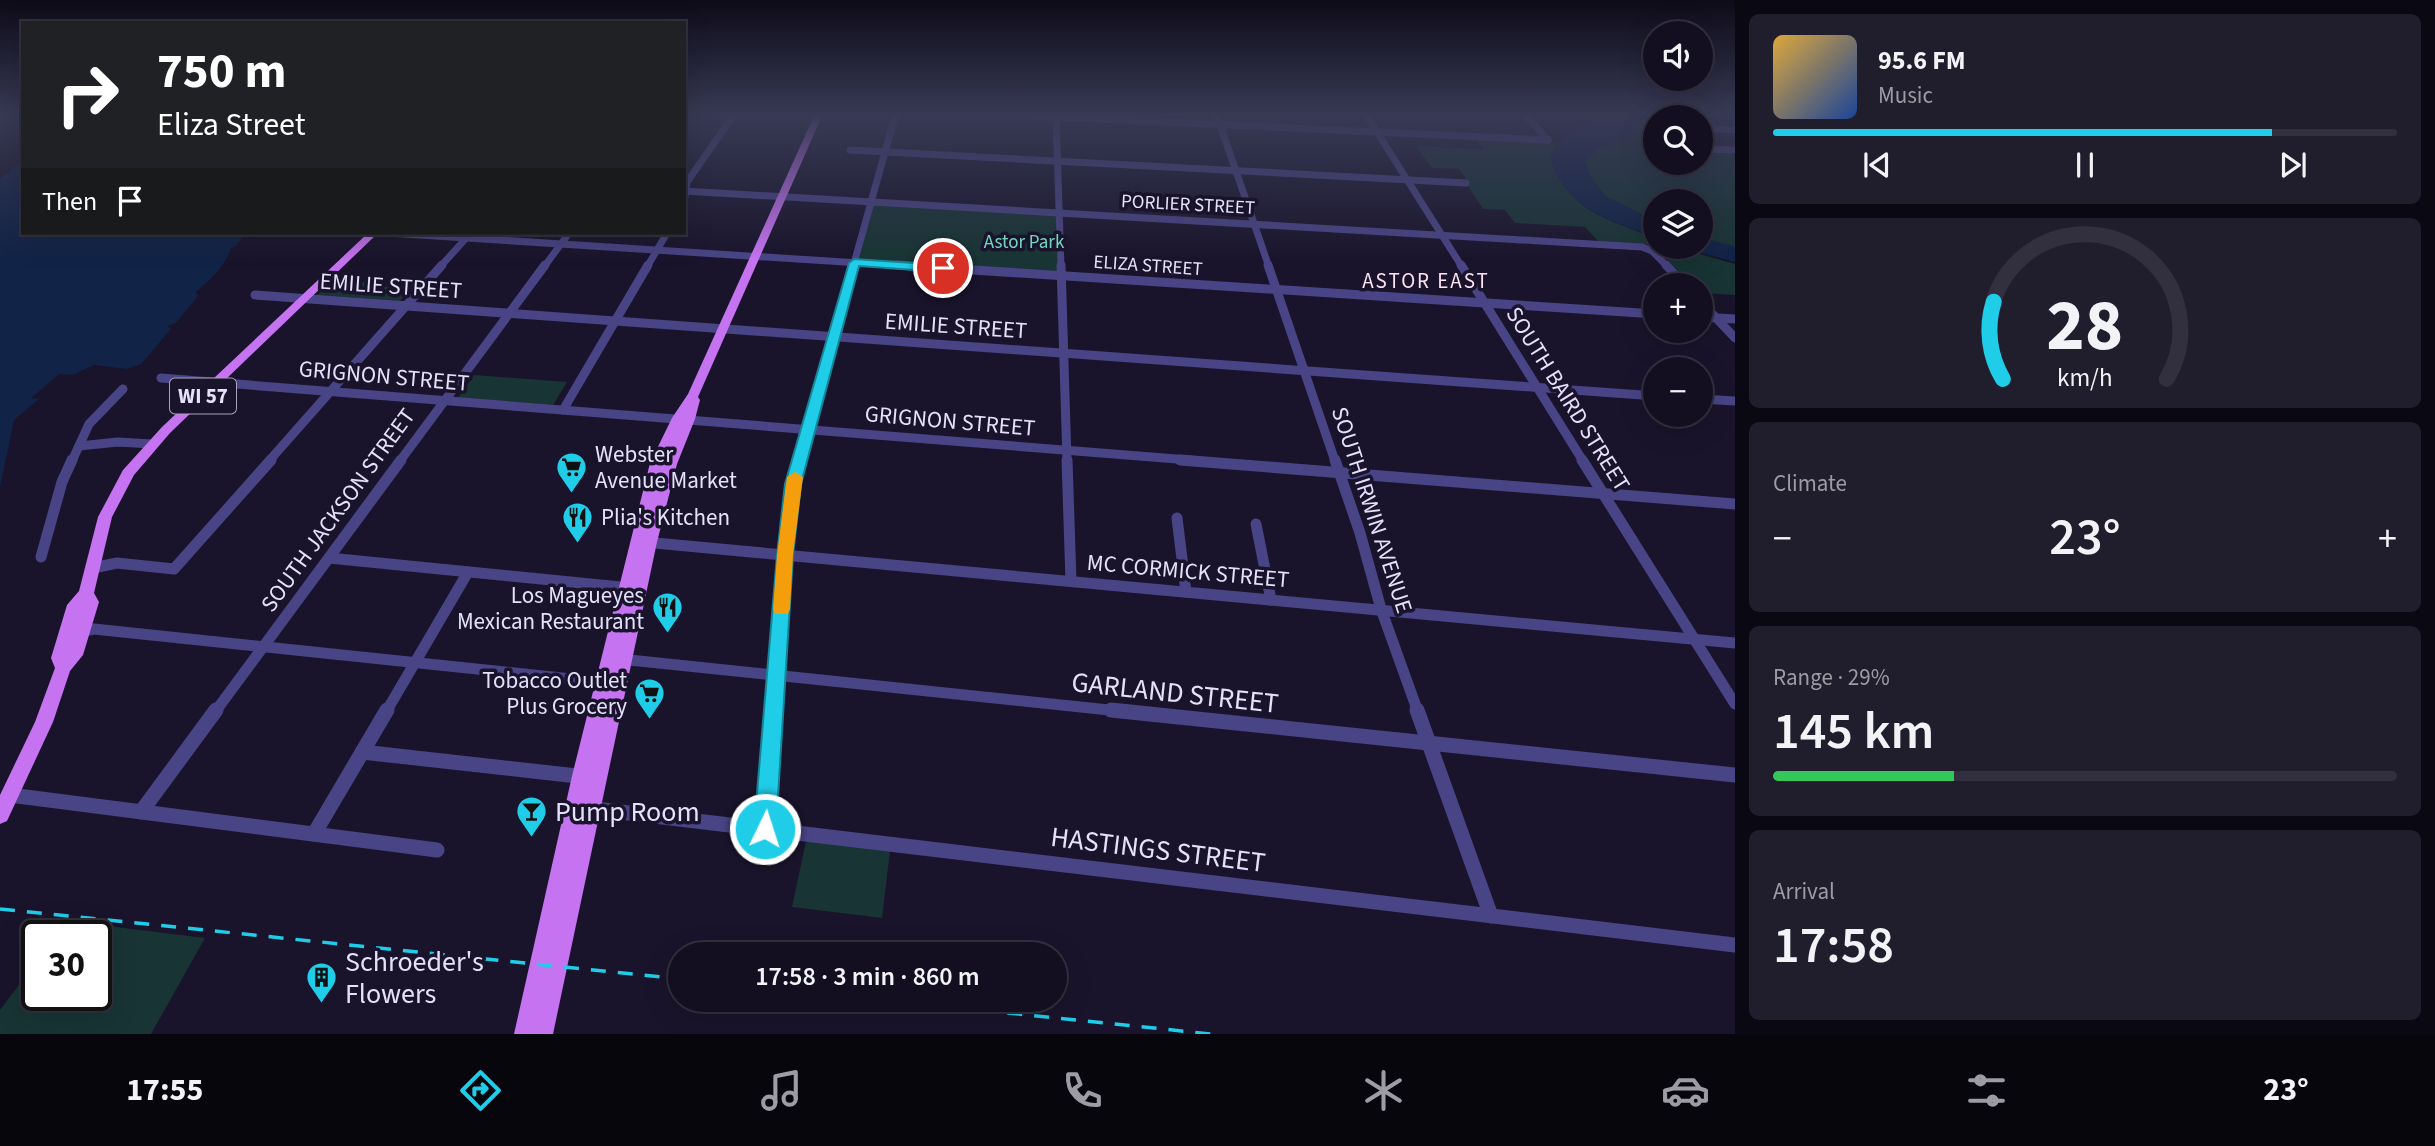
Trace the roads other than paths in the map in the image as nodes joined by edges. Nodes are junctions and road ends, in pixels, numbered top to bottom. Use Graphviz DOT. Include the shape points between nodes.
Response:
graph roads {
  1 [pos="700,164"];
  2 [pos="792,164"];
  3 [pos="795,164"];
  4 [pos="881,164"];
  5 [pos="1058,164"];
  6 [pos="1134,164"];
  7 [pos="1234,164"];
  8 [pos="1397,164"];
  9 [pos="1236,170"];
  10 [pos="1407,180"];
  11 [pos="1466,183"];
  12 [pos="686,188"];
  13 [pos="686,191"];
  14 [pos="779,197"];
  15 [pos="871,202"];
  16 [pos="1060,213"];
  17 [pos="1255,225"];
  18 [pos="371,235"];
  19 [pos="469,235"];
  20 [pos="568,235"];
  21 [pos="666,235"];
  22 [pos="1442,236"];
  23 [pos="561,244"];
  24 [pos="657,250"];
  25 [pos="755,256"];
  26 [pos="854,263"];
  27 [pos="1673,273"];
  28 [pos="1061,276"];
  29 [pos="1277,290"];
  30 [pos="255,295"];
  31 [pos="304,299"];
  32 [pos="1485,303"];
  33 [pos="406,306"];
  34 [pos="509,313"];
  35 [pos="1643,313"];
  36 [pos="1713,314"];
  37 [pos="1713,318"];
  38 [pos="1717,318"];
  39 [pos="1735,319"];
  40 [pos="615,321"];
  41 [pos="723,329"];
  42 [pos="834,337"];
  43 [pos="1735,338"];
  44 [pos="1064,353"];
  45 [pos="1304,370"];
  46 [pos="161,378"];
  47 [pos="217,382"];
  48 [pos="1538,387"];
  49 [pos="123,389"];
  50 [pos="330,391"];
  51 [pos="1643,395"];
  52 [pos="445,400"];
  53 [pos="1713,400"];
  54 [pos="1735,401"];
  55 [pos="563,410"];
  56 [pos="684,419"];
  57 [pos="808,429"];
  58 [pos="152,444"];
  59 [pos="79,446"];
  60 [pos="1067,450"];
  61 [pos="1337,471"];
  62 [pos="1605,494"];
  63 [pos="1735,504"];
  64 [pos="1177,518"];
  65 [pos="1256,524"];
  66 [pos="643,542"];
  67 [pos="785,555"];
  68 [pos="41,557"];
  69 [pos="329,558"];
  70 [pos="93,568"];
  71 [pos="468,572"];
  72 [pos="1071,582"];
  73 [pos="633,588"];
  74 [pos="1186,592"];
  75 [pos="1271,600"];
  76 [pos="1381,609"];
  77 [pos="74,633"];
  78 [pos="1694,640"];
  79 [pos="1735,643"];
  80 [pos="262,648"];
  81 [pos="617,658"];
  82 [pos="414,664"];
  83 [pos="777,675"];
  84 [pos="611,683"];
  85 [pos="1735,704"];
  86 [pos="1430,744"];
  87 [pos="362,752"];
  88 [pos="1735,775"];
  89 [pos="589,777"];
  90 [pos="10,795"];
  91 [pos="582,808"];
  92 [pos="141,812"];
  93 [pos="0,815"];
  94 [pos="765,829"];
  95 [pos="314,834"];
  96 [pos="437,850"];
  97 [pos="1491,916"];
  98 [pos="1735,945"];
  99 [pos="538,1011"];
  100 [pos="525,1034"];
  101 [pos="542,1034"];
  1 -- 12 [label="street"];
  2 -- 14 [label="main road"];
  3 -- 14 [label="main road"];
  4 -- 15 [label="street"];
  5 -- 16 [label="street"];
  6 -- 9 [label="street"];
  7 -- 9 [label="street, SOUTH IRWIN AVENUE"];
  8 -- 10 [label="street, SOUTH BAIRD STREET"];
  9 -- 10 [label="street"];
  9 -- 17 [label="street, SOUTH IRWIN AVENUE"];
  10 -- 11 [label="street"];
  10 -- 22 [label="street, SOUTH BAIRD STREET"];
  13 -- 14 [label="street, PORLIER STREET"];
  14 -- 15 [label="street, PORLIER STREET"];
  14 -- 25 [label="main road"];
  15 -- 16 [label="street, PORLIER STREET"];
  15 -- 26 [label="street"];
  16 -- 17 [label="street, PORLIER STREET"];
  16 -- 28 [label="street"];
  17 -- 22 [label="street, PORLIER STREET"];
  17 -- 29 [label="street, SOUTH IRWIN AVENUE"];
  18 -- 31 [label="main road, WI 57"];
  19 -- 23 [label="street, ELIZA STREET"];
  19 -- 33 [label="street"];
  20 -- 23 [label="street, SOUTH JACKSON STREET"];
  21 -- 24 [label="street"];
  22 -- 27 [label="street, PORLIER STREET" via="1647,248"];
  22 -- 32 [label="street, SOUTH BAIRD STREET"];
  23 -- 24 [label="street, ELIZA STREET"];
  23 -- 34 [label="street, SOUTH JACKSON STREET"];
  24 -- 25 [label="street, ELIZA STREET"];
  24 -- 40 [label="street"];
  25 -- 26 [label="street, ELIZA STREET"];
  25 -- 41 [label="main road"];
  26 -- 28 [label="street, ELIZA STREET"];
  26 -- 42 [label="street"];
  28 -- 29 [label="street, ELIZA STREET"];
  28 -- 44 [label="street"];
  29 -- 32 [label="street, ELIZA STREET"];
  29 -- 45 [label="street, SOUTH IRWIN AVENUE"];
  30 -- 31 [label="street, EMILIE STREET"];
  31 -- 33 [label="street, EMILIE STREET"];
  31 -- 47 [label="main road, WI 57"];
  32 -- 35 [label="street, ELIZA STREET"];
  32 -- 48 [label="street, SOUTH BAIRD STREET"];
  33 -- 34 [label="street, EMILIE STREET"];
  33 -- 50 [label="street"];
  34 -- 40 [label="street, EMILIE STREET"];
  34 -- 52 [label="street, SOUTH JACKSON STREET"];
  36 -- 38 [label="street"];
  37 -- 38 [label="street"];
  38 -- 39 [label="street"];
  38 -- 43 [label="street"];
  40 -- 41 [label="street, EMILIE STREET"];
  40 -- 55 [label="street"];
  41 -- 42 [label="street, EMILIE STREET"];
  41 -- 56 [label="main road"];
  42 -- 44 [label="street, EMILIE STREET"];
  42 -- 57 [label="street"];
  44 -- 45 [label="street, EMILIE STREET"];
  44 -- 60 [label="street"];
  45 -- 48 [label="street, EMILIE STREET"];
  45 -- 61 [label="street, SOUTH IRWIN AVENUE"];
  46 -- 47 [label="street, GRIGNON STREET"];
  47 -- 50 [label="street, GRIGNON STREET"];
  47 -- 58 [label="main road, WI 57"];
  48 -- 51 [label="street, EMILIE STREET"];
  48 -- 62 [label="street, SOUTH BAIRD STREET"];
  49 -- 59 [label="street" via="93,418"];
  50 -- 52 [label="street, GRIGNON STREET"];
  50 -- 70 [label="street" via="174,569 117,563"];
  52 -- 55 [label="street, GRIGNON STREET"];
  52 -- 69 [label="street, SOUTH JACKSON STREET"];
  53 -- 54 [label="street"];
  55 -- 56 [label="street, GRIGNON STREET"];
  56 -- 57 [label="street, GRIGNON STREET"];
  56 -- 66 [label="main road"];
  57 -- 60 [label="street, GRIGNON STREET"];
  57 -- 67 [label="street" via="793,484"];
  58 -- 59 [label="street"];
  58 -- 70 [label="main road, WI 57" via="112,500"];
  59 -- 68 [label="street" via="62,482"];
  60 -- 61 [label="street, GRIGNON STREET"];
  60 -- 72 [label="street"];
  61 -- 62 [label="street, GRIGNON STREET"];
  61 -- 76 [label="street, SOUTH IRWIN AVENUE"];
  62 -- 63 [label="street, GRIGNON STREET"];
  62 -- 78 [label="street, SOUTH BAIRD STREET"];
  64 -- 74 [label="street"];
  65 -- 75 [label="street"];
  66 -- 67 [label="street, MC CORMICK STREET"];
  66 -- 73 [label="main road"];
  67 -- 72 [label="street, MC CORMICK STREET"];
  67 -- 83 [label="street"];
  69 -- 71 [label="street"];
  69 -- 80 [label="street, SOUTH JACKSON STREET"];
  70 -- 77 [label="main road, WI 57" via="86,593 90,602"];
  71 -- 73 [label="street"];
  71 -- 82 [label="street"];
  72 -- 74 [label="street, MC CORMICK STREET"];
  73 -- 81 [label="main road"];
  74 -- 75 [label="street, MC CORMICK STREET"];
  75 -- 76 [label="street, MC CORMICK STREET"];
  76 -- 78 [label="street, MC CORMICK STREET"];
  76 -- 86 [label="street, SOUTH IRWIN AVENUE"];
  77 -- 80 [label="street" via="94,629"];
  77 -- 90 [label="main road, WI 57" via="75,655 62,668 44,722"];
  78 -- 79 [label="street, MC CORMICK STREET"];
  78 -- 85 [label="street, SOUTH BAIRD STREET"];
  80 -- 82 [label="street"];
  80 -- 92 [label="street, SOUTH JACKSON STREET"];
  81 -- 83 [label="street, GARLAND STREET"];
  81 -- 84 [label="main road"];
  82 -- 84 [label="street"];
  82 -- 87 [label="street"];
  83 -- 86 [label="street, GARLAND STREET"];
  83 -- 94 [label="street"];
  84 -- 89 [label="main road"];
  86 -- 88 [label="street, GARLAND STREET"];
  86 -- 97 [label="street, SOUTH IRWIN AVENUE"];
  87 -- 89 [label="street"];
  87 -- 95 [label="street"];
  89 -- 91 [label="main road"];
  90 -- 92 [label="street"];
  90 -- 93 [label="main road, WI 57"];
  91 -- 94 [label="street, HASTINGS STREET"];
  91 -- 99 [label="main road"];
  92 -- 95 [label="street"];
  94 -- 97 [label="street, HASTINGS STREET"];
  95 -- 96 [label="street"];
  97 -- 98 [label="street, HASTINGS STREET"];
  99 -- 100 [label="main road"];
  99 -- 101 [label="main road"];
}
